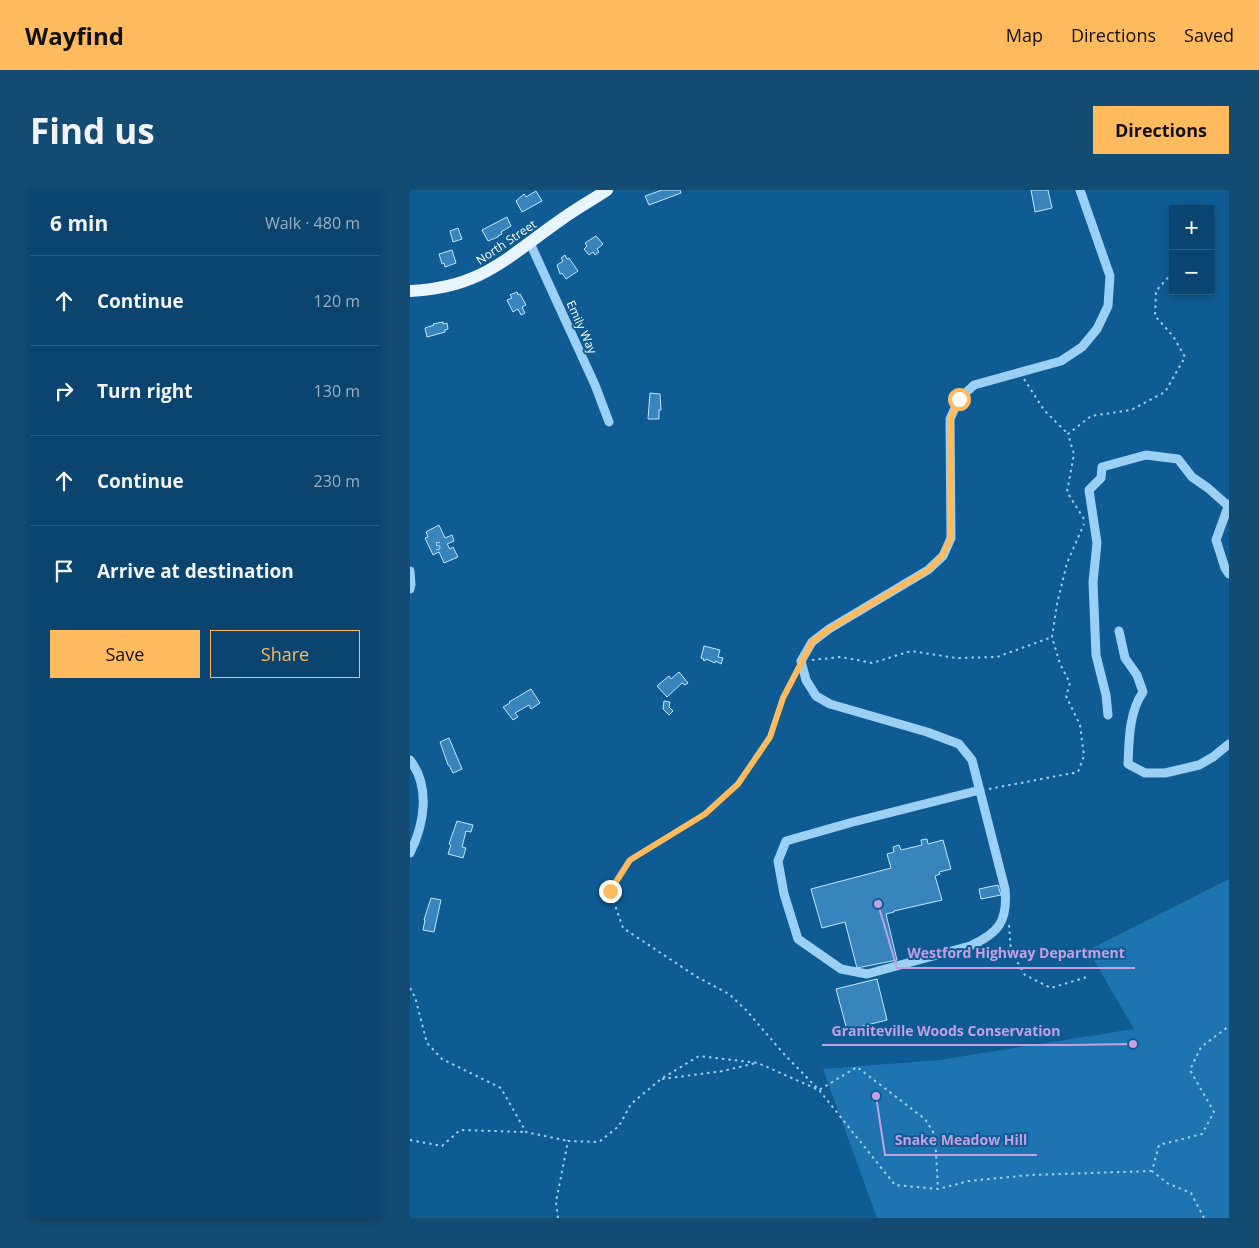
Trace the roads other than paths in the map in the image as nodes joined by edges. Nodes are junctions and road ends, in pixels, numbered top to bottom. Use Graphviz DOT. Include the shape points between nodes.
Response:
graph roads {
  1 [pos="607,190"];
  2 [pos="1080,190"];
  3 [pos="530,243"];
  4 [pos="410,291"];
  5 [pos="609,422"];
  6 [pos="1228,505"];
  7 [pos="410,571"];
  8 [pos="1229,574"];
  9 [pos="410,588"];
  10 [pos="1119,631"];
  11 [pos="1108,714"];
  12 [pos="1229,744"];
  13 [pos="410,760"];
  14 [pos="980,790"];
  15 [pos="410,853"];
  1 -- 3 [label="main road, North Street"];
  2 -- 14 [label="street" via="1110,276 1108,306 1097,329 1082,347 1061,361 974,385 959,399 950,419 951,538 942,556 928,570 829,629 812,642 801,661 806,680 816,696 830,704 959,744 972,760"];
  3 -- 4 [label="main road, North Street" via="480,276 439,288"];
  3 -- 5 [label="street, Emily Way" via="595,384"];
  6 -- 8 [label="street" via="1216,540"];
  6 -- 11 [label="street" via="1192,477 1178,459 1146,455 1102,467 1101,478 1089,490 1098,543 1093,582 1096,655"];
  7 -- 9 [label="street"];
  10 -- 12 [label="street" via="1125,658 1137,675 1143,692 1137,700 1129,736 1128,764 1145,774 1164,772 1199,765"];
  13 -- 15 [label="street" via="424,796 423,815"];
  14 -- 14 [label="street" via="1007,908 999,926 986,939 867,974 841,970 798,940 778,861 786,842"];
}
